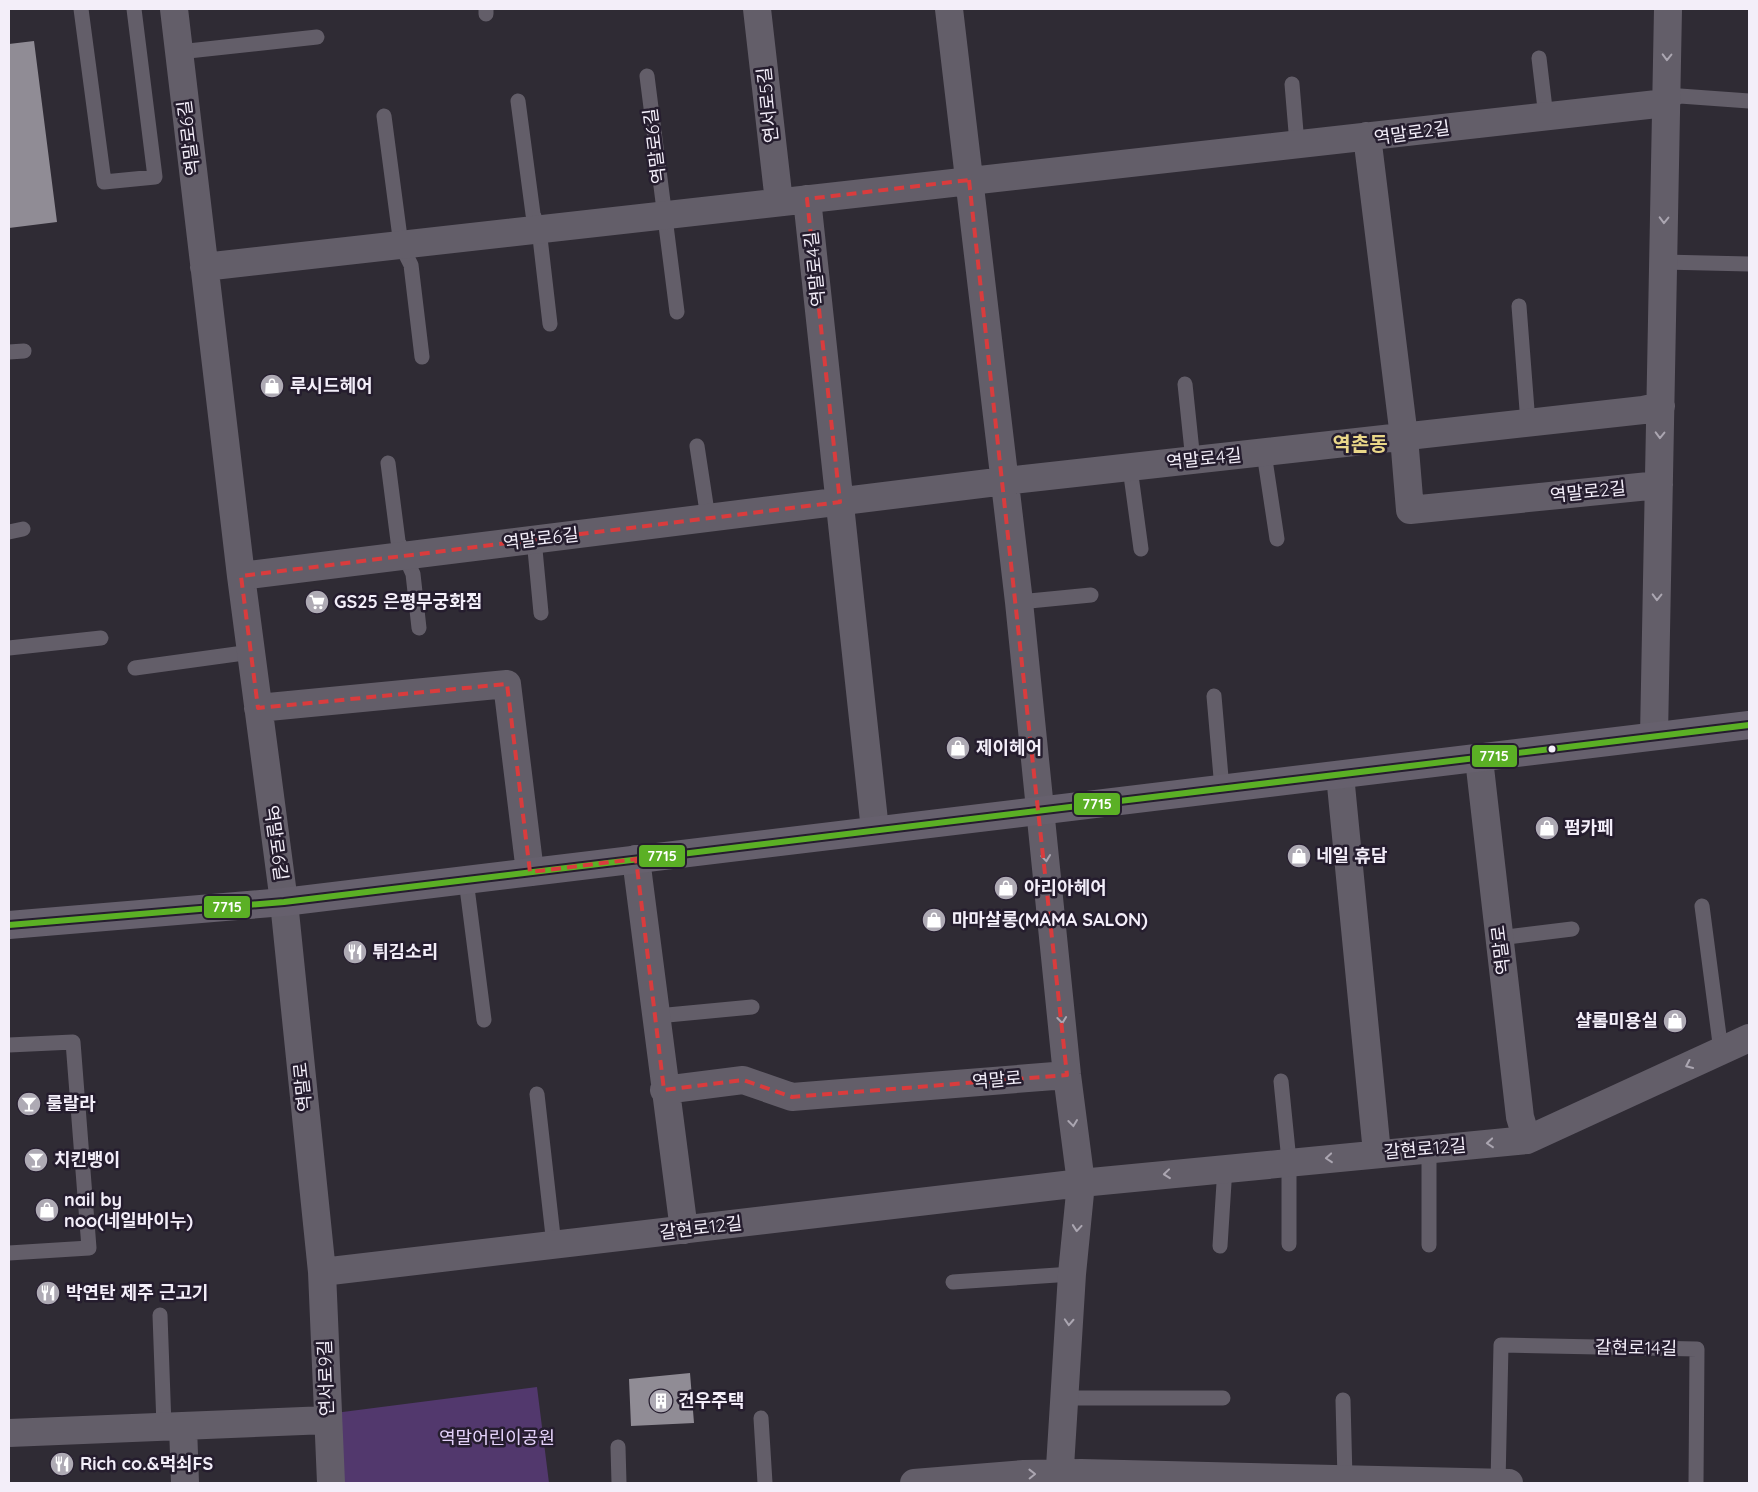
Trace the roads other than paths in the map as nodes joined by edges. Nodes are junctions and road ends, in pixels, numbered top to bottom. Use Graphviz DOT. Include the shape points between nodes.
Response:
graph roads {
  1 [pos="81,9"];
  2 [pos="134,9"];
  3 [pos="174,9"];
  4 [pos="757,9"];
  5 [pos="949,9"];
  6 [pos="1668,9"];
  7 [pos="316,37"];
  8 [pos="179,52"];
  9 [pos="1539,58"];
  10 [pos="647,76"];
  11 [pos="1292,84"];
  12 [pos="518,101"];
  13 [pos="1749,101"];
  14 [pos="1666,103"];
  15 [pos="384,116"];
  16 [pos="1546,117"];
  17 [pos="1366,136"];
  18 [pos="1297,144"];
  19 [pos="970,180"];
  20 [pos="807,199"];
  21 [pos="778,202"];
  22 [pos="664,215"];
  23 [pos="539,229"];
  24 [pos="401,245"];
  25 [pos="1663,262"];
  26 [pos="1749,264"];
  27 [pos="204,267"];
  28 [pos="1519,306"];
  29 [pos="677,312"];
  30 [pos="550,324"];
  31 [pos="422,357"];
  32 [pos="1185,384"];
  33 [pos="1661,406"];
  34 [pos="1528,423"];
  35 [pos="1404,437"];
  36 [pos="697,446"];
  37 [pos="1264,453"];
  38 [pos="1193,461"];
  39 [pos="388,463"];
  40 [pos="1130,468"];
  41 [pos="1004,481"];
  42 [pos="1659,484"];
  43 [pos="840,502"];
  44 [pos="708,518"];
  45 [pos="1277,539"];
  46 [pos="534,540"];
  47 [pos="1141,549"];
  48 [pos="403,556"];
  49 [pos="241,576"];
  50 [pos="1091,595"];
  51 [pos="1019,602"];
  52 [pos="541,613"];
  53 [pos="419,628"];
  54 [pos="101,638"];
  55 [pos="9,648"];
  56 [pos="251,652"];
  57 [pos="135,668"];
  58 [pos="1214,696"];
  59 [pos="258,708"];
  60 [pos="1749,725"];
  61 [pos="1654,736"];
  62 [pos="1479,759"];
  63 [pos="1340,775"];
  64 [pos="1222,789"];
  65 [pos="1041,810"];
  66 [pos="875,830"];
  67 [pos="636,858"];
  68 [pos="530,872"];
  69 [pos="466,880"];
  70 [pos="284,902"];
  71 [pos="1702,906"];
  72 [pos="9,925"];
  73 [pos="1572,928"];
  74 [pos="1499,938"];
  75 [pos="752,1007"];
  76 [pos="657,1016"];
  77 [pos="484,1020"];
  78 [pos="1749,1038"];
  79 [pos="9,1045"];
  80 [pos="1721,1051"];
  81 [pos="1067,1075"];
  82 [pos="1281,1081"];
  83 [pos="664,1090"];
  84 [pos="537,1094"];
  85 [pos="1526,1140"];
  86 [pos="1429,1149"];
  87 [pos="1377,1153"];
  88 [pos="1289,1162"];
  89 [pos="1225,1168"];
  90 [pos="1081,1183"];
  91 [pos="684,1230"];
  92 [pos="1289,1244"];
  93 [pos="554,1245"];
  94 [pos="1430,1245"];
  95 [pos="1220,1246"];
  96 [pos="9,1253"];
  97 [pos="322,1272"];
  98 [pos="1072,1274"];
  99 [pos="953,1282"];
  100 [pos="160,1315"];
  101 [pos="1065,1398"];
  102 [pos="1223,1398"];
  103 [pos="1343,1400"];
  104 [pos="761,1418"];
  105 [pos="327,1420"];
  106 [pos="173,1426"];
  107 [pos="9,1433"];
  108 [pos="618,1447"];
  109 [pos="1059,1478"];
  110 [pos="1345,1479"];
  111 [pos="185,1483"];
  112 [pos="331,1483"];
  113 [pos="619,1483"];
  114 [pos="765,1483"];
  115 [pos="914,1483"];
  116 [pos="1498,1483"];
  117 [pos="1509,1483"];
  118 [pos="1696,1483"];
  1 -- 2 [label="lane" via="104,182 155,177"];
  3 -- 8 [label="street, 역말로6길"];
  4 -- 21 [label="street, 연서로5길"];
  5 -- 19 [label="street"];
  6 -- 14 [label="street, one-way"];
  7 -- 8 [label="lane"];
  8 -- 27 [label="street, 역말로6길"];
  9 -- 16 [label="lane"];
  10 -- 22 [label="lane, 역말로6길"];
  11 -- 18 [label="lane"];
  12 -- 23 [label="lane" via="533,214"];
  13 -- 14 [label="lane" via="1680,96"];
  14 -- 16 [label="street, 역말로2길"];
  14 -- 25 [label="street, one-way"];
  15 -- 24 [label="lane"];
  16 -- 17 [label="street, 역말로2길"];
  17 -- 18 [label="street"];
  17 -- 35 [label="street, 역말로2길"];
  18 -- 19 [label="street"];
  19 -- 20 [label="street"];
  19 -- 41 [label="street"];
  20 -- 21 [label="street"];
  20 -- 43 [label="street, 역말로4길"];
  21 -- 22 [label="street"];
  22 -- 23 [label="street"];
  22 -- 29 [label="lane, 역말로6길"];
  23 -- 24 [label="street"];
  23 -- 30 [label="lane"];
  24 -- 27 [label="street"];
  24 -- 31 [label="lane" via="411,265"];
  25 -- 26 [label="lane"];
  25 -- 33 [label="street"];
  27 -- 49 [label="street, 역말로6길"];
  28 -- 34 [label="lane"];
  32 -- 38 [label="lane"];
  33 -- 34 [label="street"];
  33 -- 42 [label="street, one-way"];
  34 -- 35 [label="street"];
  35 -- 37 [label="street, 역말로4길"];
  35 -- 42 [label="street, 역말로2길" via="1410,510"];
  36 -- 44 [label="lane"];
  37 -- 38 [label="street, 역말로4길"];
  37 -- 45 [label="lane"];
  38 -- 40 [label="street, 역말로4길"];
  39 -- 48 [label="lane" via="398,541"];
  40 -- 41 [label="street, 역말로4길"];
  40 -- 47 [label="lane"];
  41 -- 43 [label="street, 역말로4길"];
  41 -- 51 [label="street"];
  42 -- 61 [label="street, one-way"];
  43 -- 44 [label="street, 역말로6길"];
  43 -- 66 [label="street, 역말로4길"];
  44 -- 46 [label="street, 역말로6길"];
  46 -- 48 [label="street, 역말로6길"];
  46 -- 52 [label="lane"];
  48 -- 49 [label="street, 역말로6길"];
  48 -- 53 [label="lane" via="413,574"];
  49 -- 56 [label="street, 역말로6길"];
  50 -- 51 [label="lane"];
  51 -- 65 [label="street"];
  54 -- 55 [label="lane"];
  56 -- 57 [label="lane"];
  56 -- 59 [label="street, 역말로6길"];
  58 -- 64 [label="lane"];
  59 -- 68 [label="street" via="507,684"];
  59 -- 70 [label="street, 역말로6길"];
  60 -- 61 [label="street"];
  61 -- 62 [label="street"];
  62 -- 63 [label="street"];
  62 -- 74 [label="street, 역말로"];
  63 -- 64 [label="street"];
  63 -- 87 [label="street"];
  64 -- 65 [label="street"];
  65 -- 66 [label="street"];
  65 -- 81 [label="street, one-way"];
  66 -- 67 [label="street"];
  67 -- 68 [label="street"];
  67 -- 76 [label="street"];
  68 -- 69 [label="street"];
  69 -- 70 [label="street"];
  69 -- 77 [label="lane"];
  70 -- 72 [label="street"];
  70 -- 97 [label="street, 역말로"];
  71 -- 80 [label="lane"];
  73 -- 74 [label="lane"];
  74 -- 85 [label="street, 역말로" via="1520,1117"];
  75 -- 76 [label="lane"];
  76 -- 83 [label="street"];
  78 -- 80 [label="street, 갈현로12길"];
  79 -- 96 [label="lane" via="73,1042 89,1248"];
  80 -- 85 [label="street, 갈현로12길, one-way"];
  81 -- 83 [label="street, 역말로" via="792,1097 743,1080"];
  81 -- 90 [label="street, one-way"];
  82 -- 88 [label="lane"];
  83 -- 91 [label="street"];
  84 -- 93 [label="lane"];
  85 -- 86 [label="street, 갈현로12길, one-way"];
  86 -- 87 [label="street, 갈현로12길"];
  86 -- 94 [label="lane"];
  87 -- 88 [label="street, 갈현로12길, one-way"];
  88 -- 89 [label="street, 갈현로12길"];
  88 -- 92 [label="lane"];
  89 -- 90 [label="street, 갈현로12길, one-way"];
  89 -- 95 [label="lane"];
  90 -- 91 [label="street, 갈현로12길"];
  90 -- 98 [label="street, one-way"];
  91 -- 93 [label="street, 갈현로12길"];
  93 -- 97 [label="street, 갈현로12길"];
  97 -- 105 [label="street, 연서로9길"];
  98 -- 99 [label="lane"];
  98 -- 101 [label="street, one-way"];
  100 -- 106 [label="lane"];
  101 -- 102 [label="lane"];
  101 -- 109 [label="street"];
  103 -- 110 [label="lane"];
  104 -- 114 [label="lane"];
  105 -- 106 [label="street"];
  105 -- 112 [label="street, 연서로9길"];
  106 -- 107 [label="street"];
  106 -- 111 [label="street"];
  108 -- 113 [label="lane"];
  109 -- 110 [label="street"];
  115 -- 109 [label="street, one-way" via="1024,1474"];
  110 -- 116 [label="street"];
  116 -- 117 [label="street"];
  116 -- 118 [label="lane, 갈현로14길" via="1501,1345 1697,1349"];
}
